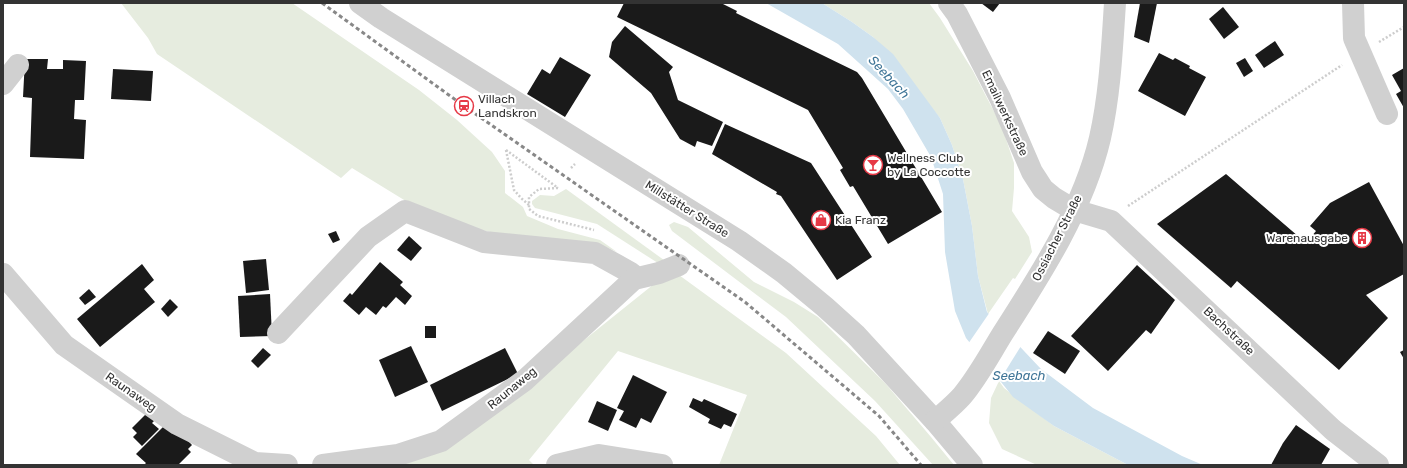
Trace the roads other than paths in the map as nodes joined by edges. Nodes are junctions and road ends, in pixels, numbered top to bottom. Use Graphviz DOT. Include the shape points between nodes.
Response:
graph roads {
  1 [pos="360,3"];
  2 [pos="949,3"];
  3 [pos="1115,3"];
  4 [pos="1353,3"];
  5 [pos="18,65"];
  6 [pos="3,84"];
  7 [pos="1386,114"];
  8 [pos="1074,210"];
  9 [pos="679,265"];
  10 [pos="3,274"];
  11 [pos="634,279"];
  12 [pos="278,334"];
  13 [pos="935,421"];
  14 [pos="287,465"];
  15 [pos="323,465"];
  16 [pos="557,465"];
  17 [pos="662,465"];
  18 [pos="972,465"];
  19 [pos="1378,465"];
  1 -- 13 [label="street, Millstätter Straße" via="739,241 784,273 856,336"];
  2 -- 8 [label="street, Emailwerkstraße" via="1000,98 1032,172 1043,189"];
  3 -- 8 [label="street, Ossiacher Straße" via="1109,90 1101,132 1088,177"];
  4 -- 7 [label="street" via="1354,38"];
  5 -- 6 [label="street"];
  8 -- 13 [label="street, Ossiacher Straße" via="1032,288 978,374 962,396"];
  8 -- 19 [label="street, Bachstraße" via="1111,221 1333,430"];
  9 -- 11 [label="street, Raunaweg"];
  10 -- 14 [label="street, Raunaweg" via="64,345 178,424 255,463"];
  11 -- 12 [label="street" via="631,273 595,253 484,242 406,211 368,237"];
  11 -- 15 [label="street, Raunaweg" via="525,380 441,441 398,455"];
  13 -- 18 [label="street, Millstätter Straße"];
  16 -- 17 [label="street" via="599,455"];
}
